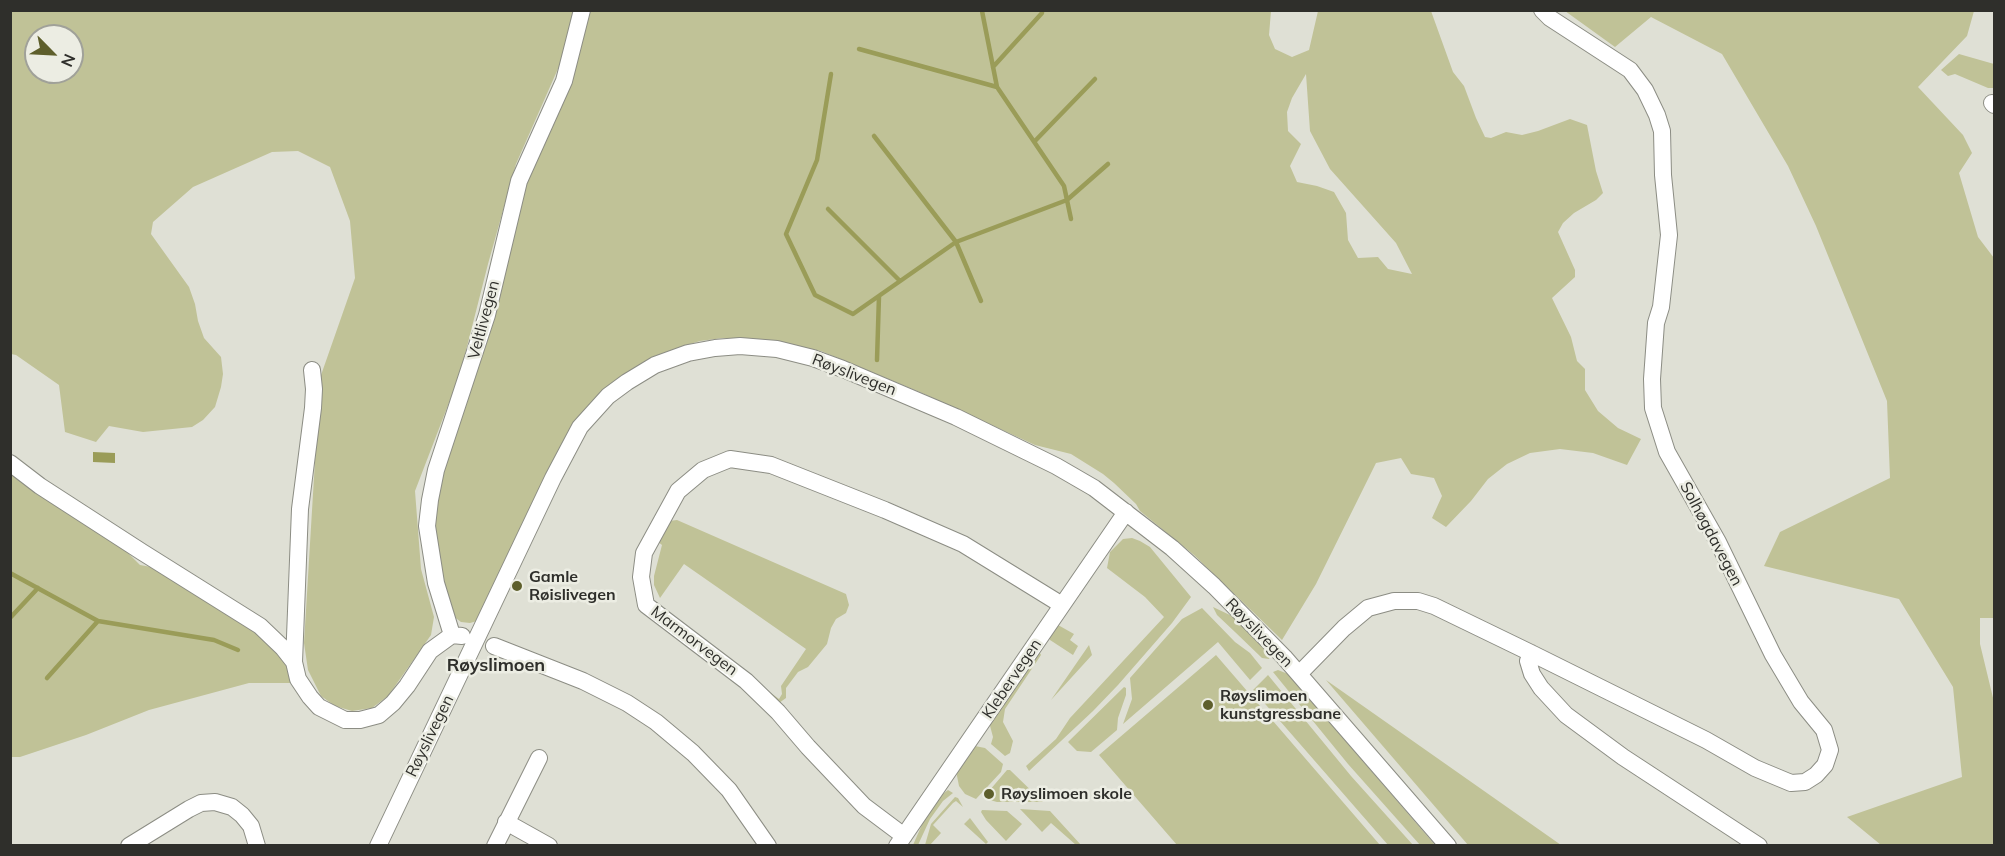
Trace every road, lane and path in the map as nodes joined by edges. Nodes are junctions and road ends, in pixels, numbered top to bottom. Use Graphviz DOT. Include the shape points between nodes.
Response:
graph roads {
  1 [pos="582,10"];
  2 [pos="1542,10"];
  3 [pos="312,370"];
  4 [pos="10,463"];
  5 [pos="1126,512"];
  6 [pos="1062,605"];
  7 [pos="452,635"];
  8 [pos="477,638"];
  9 [pos="494,646"];
  10 [pos="1531,653"];
  11 [pos="294,662"];
  12 [pos="1299,674"];
  13 [pos="539,758"];
  14 [pos="506,822"];
  15 [pos="900,841"];
  16 [pos="129,846"];
  17 [pos="256,846"];
  18 [pos="378,846"];
  19 [pos="495,846"];
  20 [pos="549,846"];
  21 [pos="768,846"];
  22 [pos="1448,846"];
  23 [pos="1759,846"];
  1 -- 7 [label="street, Veltlivegen" via="564,81 519,181 487,315 436,470 427,526 436,584"];
  2 -- 10 [label="street, Solhøgdavegen" via="1630,70 1658,115 1670,235 1656,323 1653,408 1667,452 1718,542 1773,655 1801,702 1824,730 1830,750 1825,765 1805,782 1791,783"];
  3 -- 11 [label="street" via="313,408 300,509"];
  4 -- 11 [label="street" via="58,498 260,626"];
  5 -- 6 [label="street, Klebervegen"];
  5 -- 8 [label="street, Røyslivegen" via="1022,448 813,358 740,346 688,353 627,382 608,396 580,427"];
  5 -- 12 [label="street, Røyslivegen" via="1214,586"];
  6 -- 15 [label="street, Klebervegen"];
  6 -- 15 [label="street, Marmorvegen" via="963,544 771,465 730,459 703,470 678,491 644,553 641,577 646,605 746,681"];
  7 -- 8 [label="street"];
  7 -- 11 [label="street" via="430,651 393,703 379,714 360,720 345,720 319,707 298,679"];
  8 -- 18 [label="street, Røyslivegen"];
  9 -- 21 [label="street" via="583,681 656,722 729,790"];
  10 -- 12 [label="street, Solhøgdavegen" via="1434,606 1394,601 1368,608"];
  10 -- 23 [label="street" via="1528,661 1532,675 1566,715"];
  12 -- 22 [label="street, Røyslivegen"];
  13 -- 14 [label="street"];
  14 -- 19 [label="street"];
  14 -- 20 [label="street"];
  16 -- 17 [label="street" via="189,809 214,802 232,807 242,815 251,826"];
}
